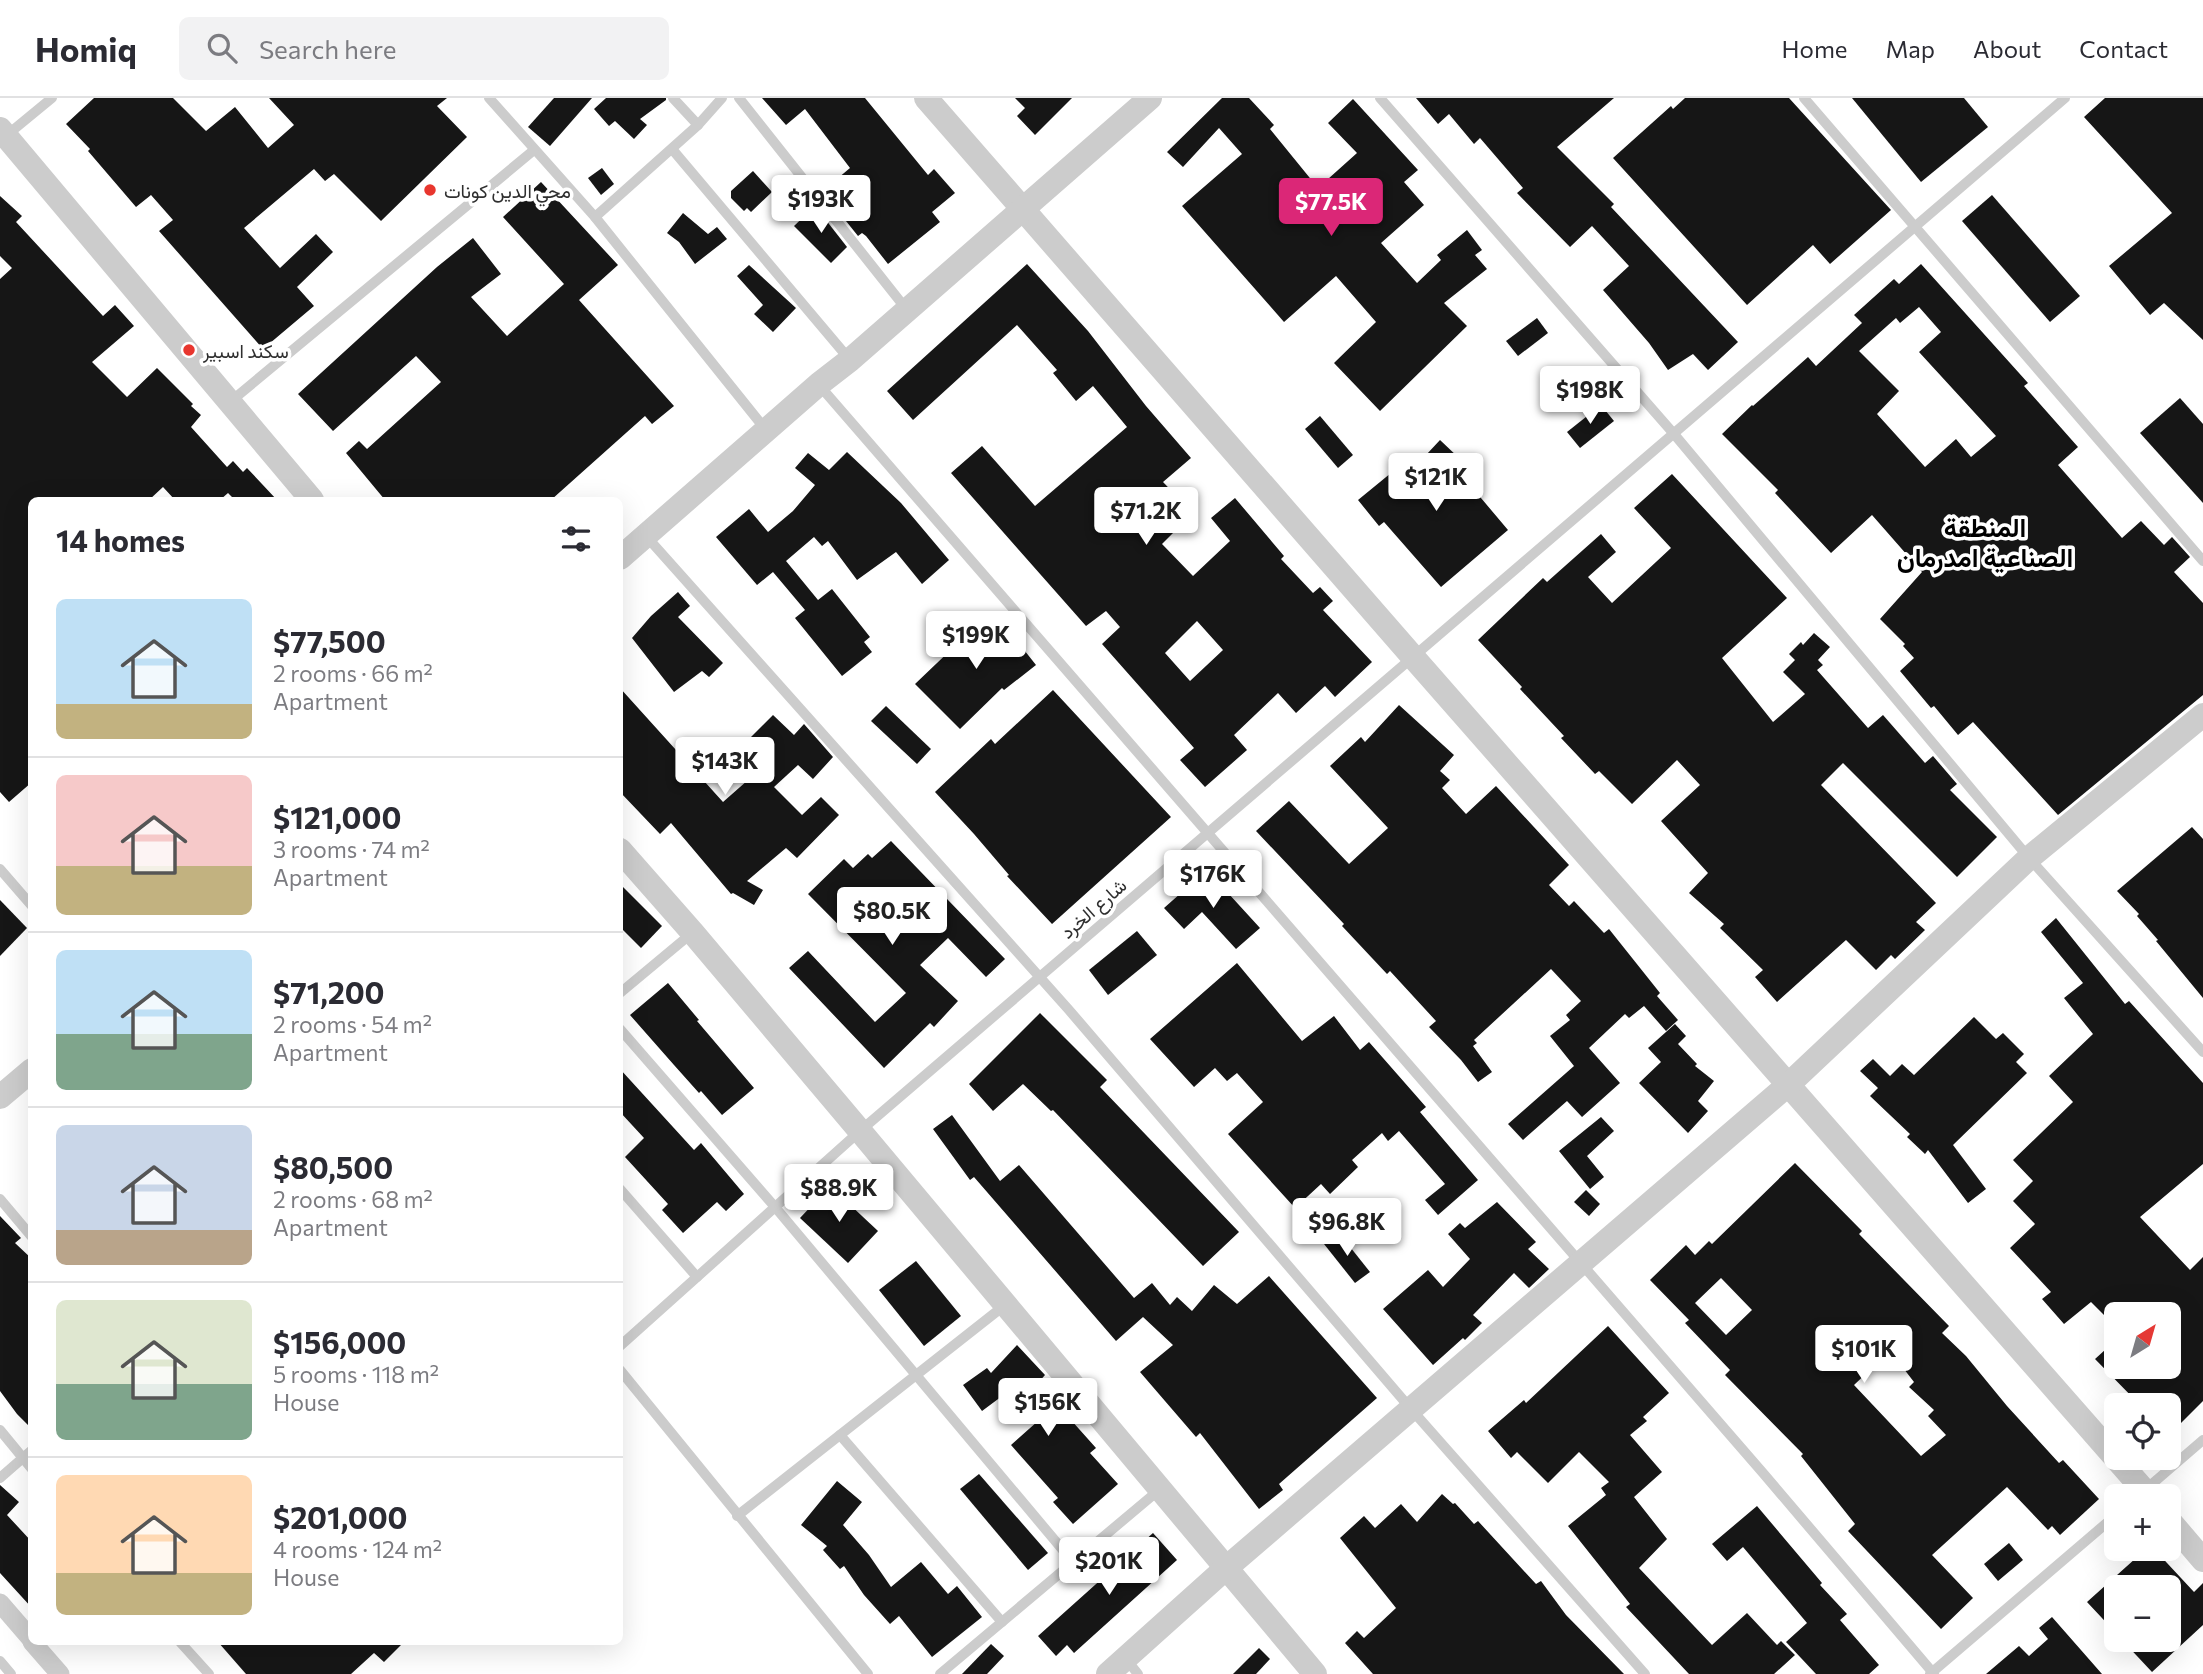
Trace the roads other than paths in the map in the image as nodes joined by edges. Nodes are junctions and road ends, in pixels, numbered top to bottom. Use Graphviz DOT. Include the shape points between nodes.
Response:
graph roads {
  1 [pos="51,98"];
  2 [pos="489,98"];
  3 [pos="673,98"];
  4 [pos="722,98"];
  5 [pos="739,98"];
  6 [pos="926,98"];
  7 [pos="1150,98"];
  8 [pos="1380,98"];
  9 [pos="1804,98"];
  10 [pos="2065,98"];
  11 [pos="698,125"];
  12 [pos="3,132"];
  13 [pos="672,149"];
  14 [pos="534,150"];
  15 [pos="1023,209"];
  16 [pos="595,217"];
  17 [pos="1915,227"];
  18 [pos="907,310"];
  19 [pos="850,360"];
  20 [pos="819,384"];
  21 [pos="229,403"];
  22 [pos="767,430"];
  23 [pos="1674,434"];
  24 [pos="309,497"];
  25 [pos="645,535"];
  26 [pos="623,555"];
  27 [pos="2203,561"];
  28 [pos="1413,657"];
  29 [pos="2203,715"];
  30 [pos="1208,833"];
  31 [pos="623,853"];
  32 [pos="2029,858"];
  33 [pos="0,869"];
  34 [pos="28,901"];
  35 [pos="693,933"];
  36 [pos="1039,978"];
  37 [pos="623,991"];
  38 [pos="623,1032"];
  39 [pos="2203,1052"];
  40 [pos="28,1073"];
  41 [pos="1789,1084"];
  42 [pos="0,1097"];
  43 [pos="860,1131"];
  44 [pos="623,1192"];
  45 [pos="2,1204"];
  46 [pos="775,1207"];
  47 [pos="28,1233"];
  48 [pos="1580,1264"];
  49 [pos="697,1277"];
  50 [pos="1005,1305"];
  51 [pos="623,1343"];
  52 [pos="623,1374"];
  53 [pos="915,1376"];
  54 [pos="1411,1409"];
  55 [pos="0,1430"];
  56 [pos="840,1435"];
  57 [pos="2203,1440"];
  58 [pos="28,1454"];
  59 [pos="23,1458"];
  60 [pos="28,1464"];
  61 [pos="0,1478"];
  62 [pos="2134,1484"];
  63 [pos="2154,1484"];
  64 [pos="1159,1490"];
  65 [pos="737,1516"];
  66 [pos="2104,1525"];
  67 [pos="2181,1534"];
  68 [pos="2203,1560"];
  69 [pos="1073,1562"];
  70 [pos="1225,1569"];
  71 [pos="0,1604"];
  72 [pos="1002,1622"];
  73 [pos="28,1636"];
  74 [pos="35,1645"];
  75 [pos="183,1645"];
  76 [pos="0,1661"];
  77 [pos="1124,1669"];
  78 [pos="1932,1673"];
  79 [pos="11,1674"];
  80 [pos="60,1674"];
  81 [pos="209,1674"];
  82 [pos="868,1674"];
  83 [pos="940,1674"];
  84 [pos="1315,1674"];
  85 [pos="1645,1674"];
  1 -- 12 [label="lane"];
  2 -- 14 [label="lane"];
  3 -- 11 [label="lane"];
  4 -- 11 [label="lane"];
  5 -- 18 [label="lane"];
  6 -- 15 [label="street"];
  7 -- 15 [label="street"];
  8 -- 23 [label="lane"];
  9 -- 17 [label="lane"];
  10 -- 17 [label="lane, شارع الخرد"];
  11 -- 13 [label="lane"];
  12 -- 21 [label="street"];
  13 -- 16 [label="lane"];
  13 -- 19 [label="lane"];
  14 -- 16 [label="lane"];
  14 -- 21 [label="lane"];
  15 -- 18 [label="street"];
  15 -- 28 [label="street"];
  16 -- 22 [label="lane"];
  17 -- 23 [label="lane, شارع الخرد"];
  17 -- 27 [label="lane"];
  18 -- 19 [label="street"];
  19 -- 20 [label="street"];
  20 -- 22 [label="street"];
  20 -- 30 [label="lane"];
  21 -- 24 [label="street"];
  22 -- 25 [label="street"];
  23 -- 28 [label="lane, شارع الخرد"];
  23 -- 32 [label="lane"];
  25 -- 26 [label="street"];
  25 -- 36 [label="lane"];
  28 -- 30 [label="lane, شارع الخرد"];
  28 -- 41 [label="street"];
  29 -- 32 [label="street"];
  30 -- 36 [label="lane, شارع الخرد"];
  30 -- 48 [label="lane"];
  31 -- 35 [label="street"];
  32 -- 39 [label="lane"];
  32 -- 41 [label="street"];
  33 -- 34 [label="lane"];
  35 -- 37 [label="lane"];
  35 -- 43 [label="street"];
  36 -- 43 [label="lane, شارع الخرد"];
  36 -- 54 [label="lane"];
  38 -- 46 [label="lane"];
  40 -- 42 [label="street"];
  41 -- 48 [label="street"];
  41 -- 62 [label="street"];
  43 -- 46 [label="lane, شارع الخرد"];
  43 -- 50 [label="street"];
  44 -- 49 [label="lane"];
  45 -- 47 [label="lane"];
  46 -- 49 [label="lane, شارع الخرد"];
  46 -- 53 [label="lane"];
  48 -- 54 [label="street"];
  48 -- 78 [label="lane"];
  49 -- 51 [label="lane, شارع الخرد"];
  50 -- 53 [label="lane"];
  50 -- 64 [label="street"];
  52 -- 65 [label="lane"];
  53 -- 56 [label="lane"];
  53 -- 69 [label="lane"];
  54 -- 70 [label="street"];
  54 -- 85 [label="lane"];
  55 -- 59 [label="lane"];
  56 -- 65 [label="lane"];
  56 -- 72 [label="lane"];
  57 -- 63 [label="lane"];
  58 -- 59 [label="lane"];
  59 -- 60 [label="lane"];
  59 -- 61 [label="lane"];
  64 -- 69 [label="lane"];
  64 -- 70 [label="street"];
  65 -- 82 [label="lane"];
  66 -- 78 [label="lane"];
  67 -- 68 [label="street"];
  69 -- 72 [label="lane"];
  70 -- 77 [label="street"];
  70 -- 84 [label="street"];
  71 -- 73 [label="street"];
  72 -- 83 [label="lane"];
  74 -- 80 [label="street"];
  75 -- 81 [label="lane"];
  76 -- 79 [label="lane"];
}
